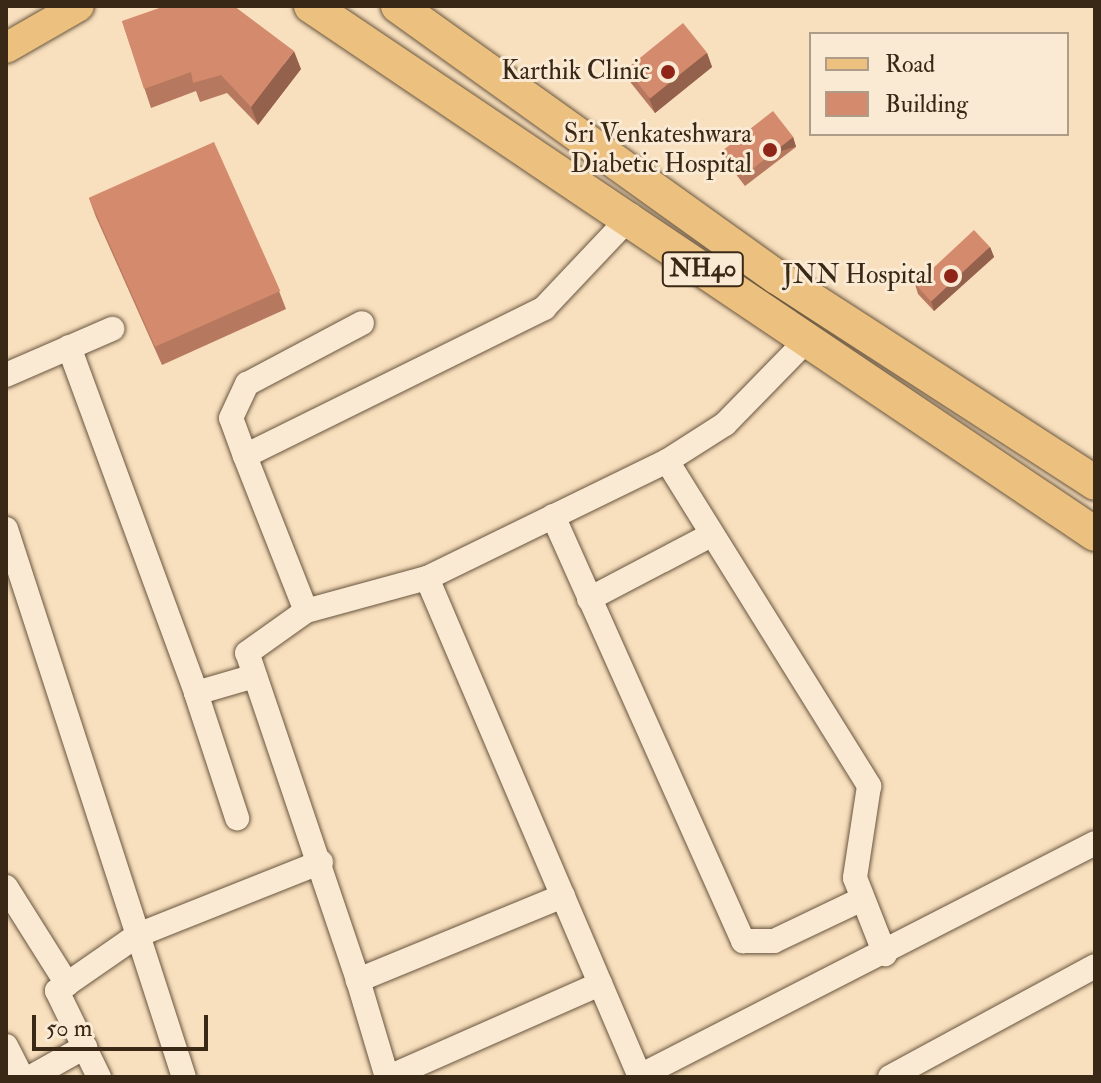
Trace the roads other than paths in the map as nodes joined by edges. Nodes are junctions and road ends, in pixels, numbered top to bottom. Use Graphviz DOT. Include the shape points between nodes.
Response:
graph roads {
  1 [pos="79,6"];
  2 [pos="311,6"];
  3 [pos="398,6"];
  4 [pos="6,48"];
  5 [pos="505,82"];
  6 [pos="480,118"];
  7 [pos="631,216"];
  8 [pos="816,302"];
  9 [pos="362,323"];
  10 [pos="112,329"];
  11 [pos="798,337"];
  12 [pos="69,347"];
  13 [pos="6,375"];
  14 [pos="245,456"];
  15 [pos="667,461"];
  16 [pos="1089,479"];
  17 [pos="1060,509"];
  18 [pos="553,516"];
  19 [pos="6,529"];
  20 [pos="1095,534"];
  21 [pos="711,535"];
  22 [pos="427,578"];
  23 [pos="589,599"];
  24 [pos="306,611"];
  25 [pos="255,676"];
  26 [pos="196,693"];
  27 [pos="237,818"];
  28 [pos="1095,843"];
  29 [pos="321,862"];
  30 [pos="6,887"];
  31 [pos="563,896"];
  32 [pos="862,899"];
  33 [pos="138,935"];
  34 [pos="885,954"];
  35 [pos="1095,966"];
  36 [pos="358,980"];
  37 [pos="67,984"];
  38 [pos="600,984"];
  39 [pos="6,1046"];
  40 [pos="85,1047"];
  41 [pos="22,1077"];
  42 [pos="31,1077"];
  43 [pos="99,1077"];
  44 [pos="184,1077"];
  45 [pos="388,1077"];
  46 [pos="639,1077"];
  47 [pos="890,1077"];
  1 -- 4 [label="main road"];
  2 -- 6 [label="highway, NH40"];
  3 -- 5 [label="highway, NH40"];
  5 -- 6 [label="highway"];
  5 -- 8 [label="highway, NH40"];
  6 -- 7 [label="highway, NH40"];
  7 -- 11 [label="highway, NH40"];
  7 -- 14 [label="street" via="544,308"];
  8 -- 11 [label="highway"];
  8 -- 16 [label="highway, NH40"];
  9 -- 14 [label="street" via="247,384 231,418"];
  10 -- 12 [label="street"];
  11 -- 15 [label="street" via="725,424"];
  11 -- 17 [label="highway, NH40"];
  12 -- 13 [label="street"];
  12 -- 26 [label="street"];
  14 -- 24 [label="street"];
  15 -- 18 [label="street"];
  15 -- 21 [label="street"];
  16 -- 17 [label="highway"];
  17 -- 20 [label="highway, NH40"];
  18 -- 22 [label="street"];
  18 -- 23 [label="street"];
  19 -- 33 [label="street"];
  21 -- 23 [label="street"];
  21 -- 32 [label="street" via="869,786 855,846"];
  22 -- 24 [label="street"];
  22 -- 31 [label="street"];
  23 -- 32 [label="street" via="743,941 774,941"];
  24 -- 25 [label="street" via="247,653"];
  25 -- 26 [label="street"];
  25 -- 29 [label="street"];
  26 -- 27 [label="street"];
  28 -- 34 [label="street"];
  29 -- 33 [label="street"];
  29 -- 36 [label="street"];
  30 -- 37 [label="street"];
  31 -- 36 [label="street"];
  31 -- 38 [label="street"];
  32 -- 34 [label="street"];
  33 -- 37 [label="street"];
  33 -- 44 [label="street"];
  34 -- 46 [label="street"];
  35 -- 47 [label="street"];
  36 -- 45 [label="street"];
  37 -- 40 [label="street" via="57,991"];
  38 -- 45 [label="street"];
  38 -- 46 [label="street"];
  39 -- 41 [label="street"];
  40 -- 42 [label="street"];
  40 -- 43 [label="street"];
}
